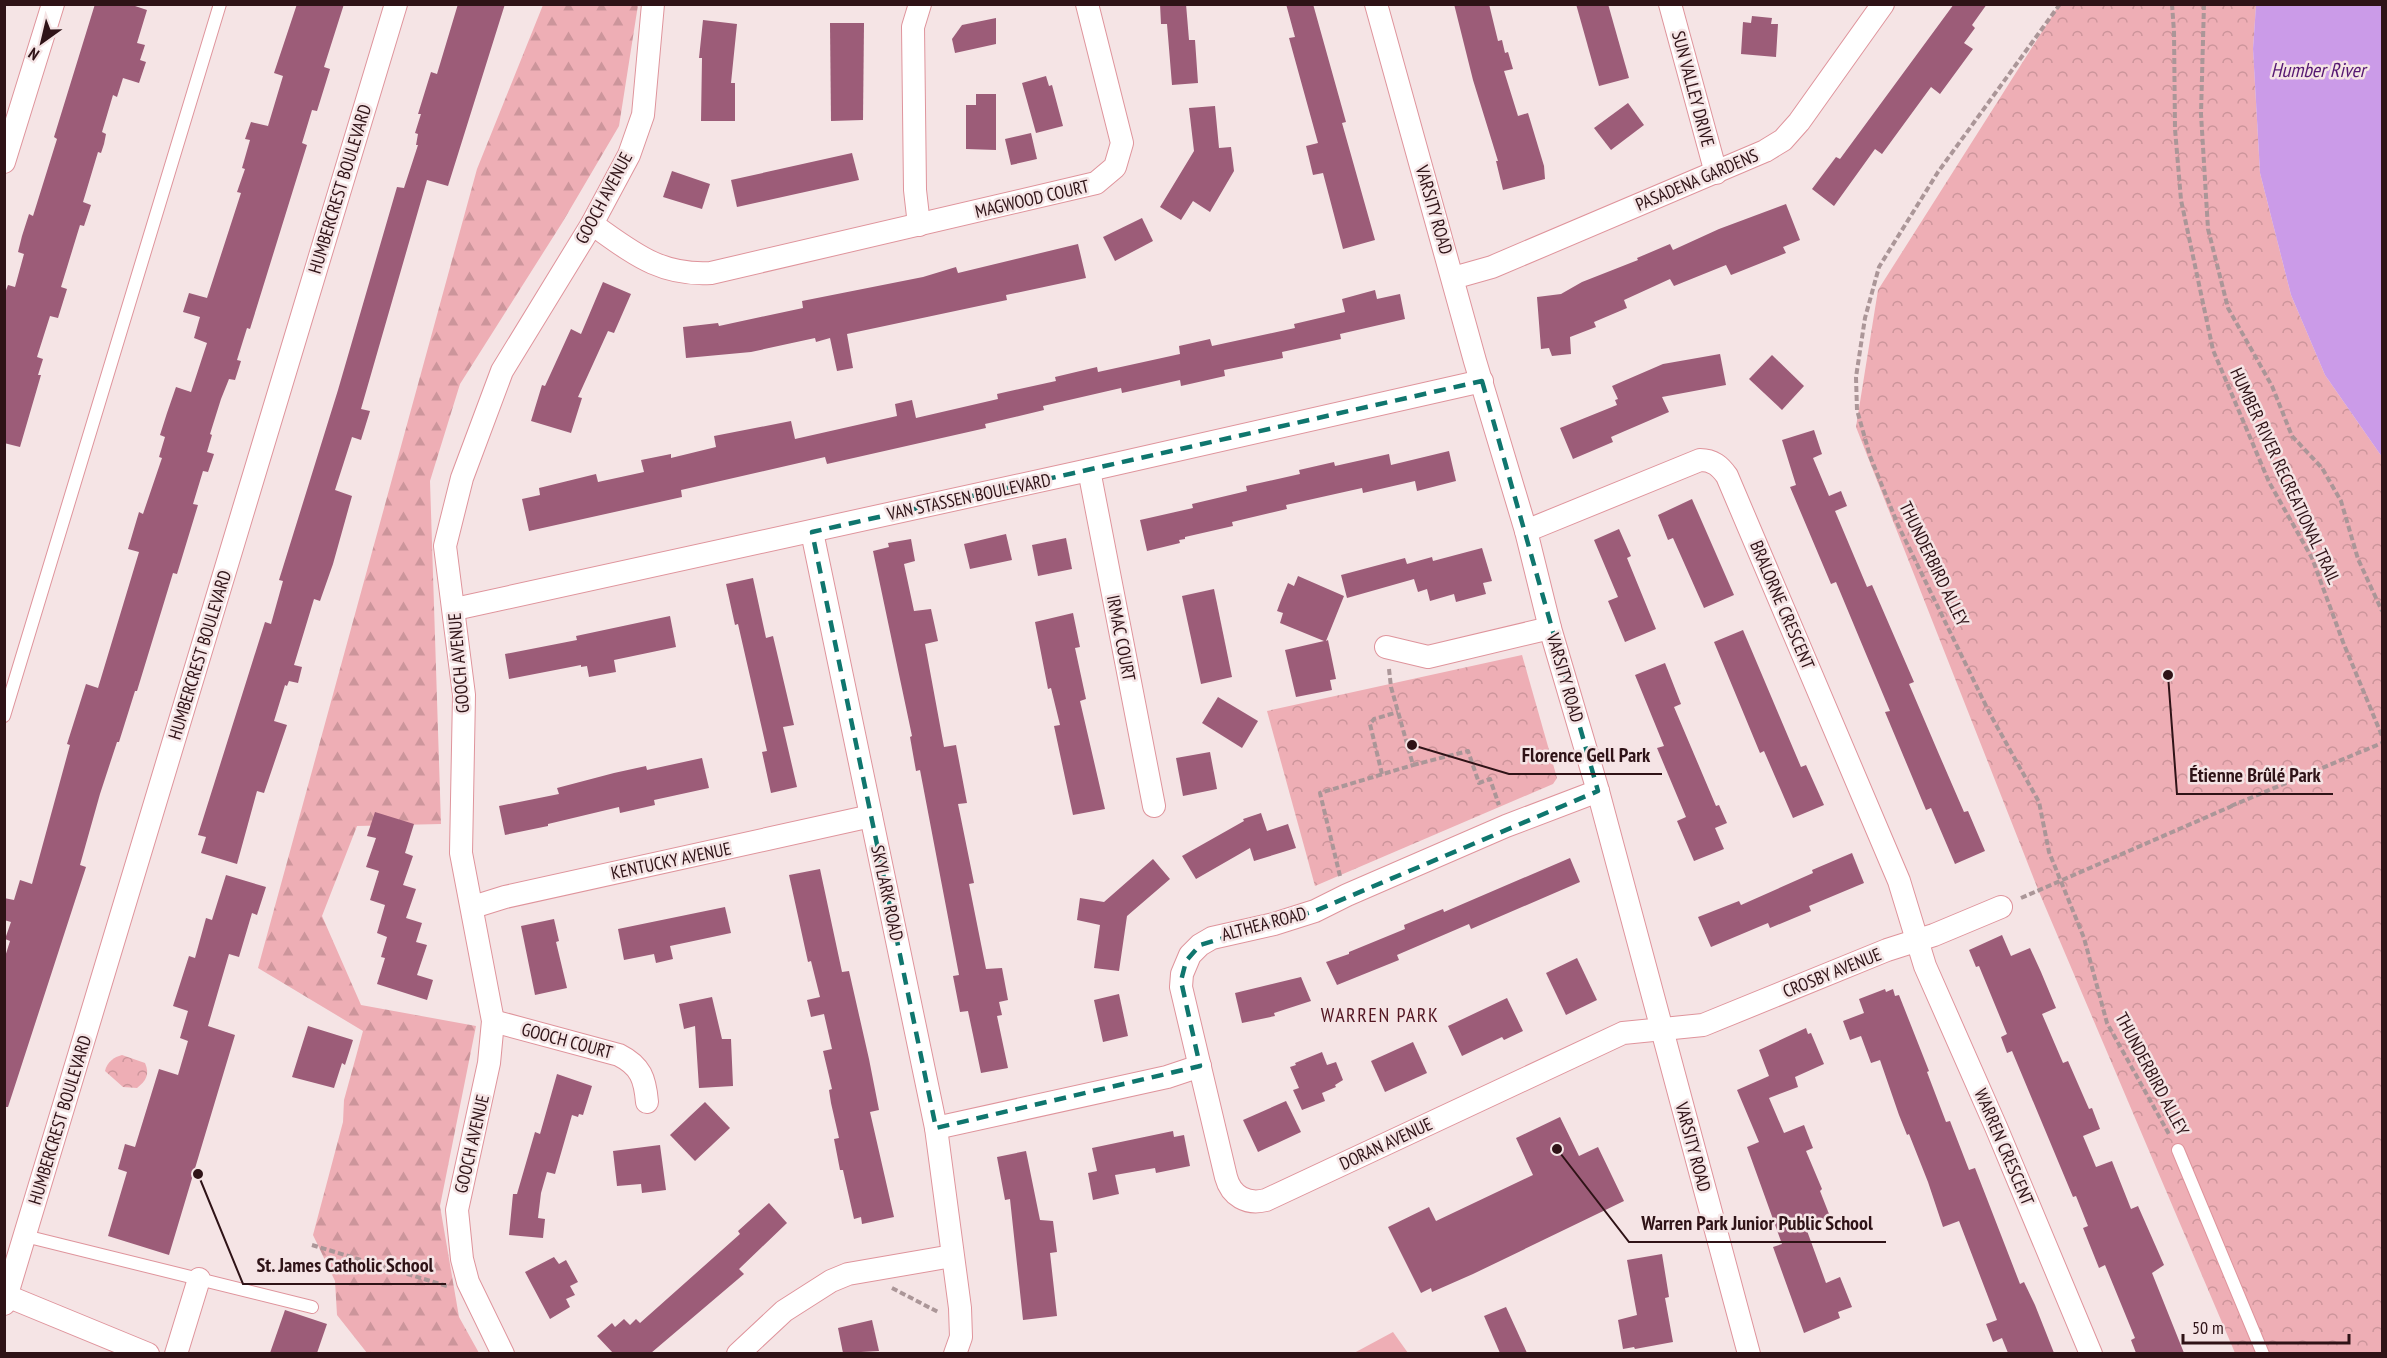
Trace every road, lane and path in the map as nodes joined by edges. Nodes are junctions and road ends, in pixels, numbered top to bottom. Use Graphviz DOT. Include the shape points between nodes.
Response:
graph roads {
  1 [pos="53,4"];
  2 [pos="220,4"];
  3 [pos="396,4"];
  4 [pos="653,4"];
  5 [pos="920,4"];
  6 [pos="1087,4"];
  7 [pos="1376,4"];
  8 [pos="1670,4"];
  9 [pos="1883,4"];
  10 [pos="2060,4"];
  11 [pos="2172,4"];
  12 [pos="2204,4"];
  13 [pos="4,162"];
  14 [pos="1716,173"];
  15 [pos="592,224"];
  16 [pos="919,225"];
  17 [pos="1453,278"];
  18 [pos="1482,381"];
  19 [pos="1089,470"];
  20 [pos="1526,531"];
  21 [pos="812,532"];
  22 [pos="455,609"];
  23 [pos="2382,611"];
  24 [pos="1550,628"];
  25 [pos="1386,648"];
  26 [pos="1398,712"];
  27 [pos="4,716"];
  28 [pos="2382,736"];
  29 [pos="2382,743"];
  30 [pos="1413,765"];
  31 [pos="1382,774"];
  32 [pos="1598,791"];
  33 [pos="1154,806"];
  34 [pos="2232,806"];
  35 [pos="1501,811"];
  36 [pos="871,816"];
  37 [pos="2136,848"];
  38 [pos="1341,879"];
  39 [pos="2061,881"];
  40 [pos="473,907"];
  41 [pos="2001,907"];
  42 [pos="1918,940"];
  43 [pos="493,1021"];
  44 [pos="1661,1030"];
  45 [pos="1200,1066"];
  46 [pos="647,1102"];
  47 [pos="936,1128"];
  48 [pos="2178,1150"];
  49 [pos="25,1236"];
  50 [pos="312,1245"];
  51 [pos="952,1256"];
  52 [pos="199,1279"];
  53 [pos="888,1283"];
  54 [pos="445,1286"];
  55 [pos="6,1296"];
  56 [pos="312,1307"];
  57 [pos="943,1314"];
  58 [pos="148,1353"];
  59 [pos="176,1353"];
  60 [pos="503,1353"];
  61 [pos="738,1353"];
  62 [pos="955,1353"];
  63 [pos="1749,1353"];
  64 [pos="2091,1353"];
  65 [pos="2263,1353"];
  1 -- 13 [label="street"];
  2 -- 27 [label="lane"];
  3 -- 49 [label="street, HUMBERCREST BOULEVARD"];
  4 -- 15 [label="street, GOOCH AVENUE" via="643,115 629,155"];
  5 -- 16 [label="street" via="913,27"];
  6 -- 16 [label="street, MAGWOOD COURT" via="1122,137 1115,167 1090,186"];
  7 -- 17 [label="street, VARSITY ROAD"];
  8 -- 14 [label="street, SUN VALLEY DRIVE"];
  9 -- 14 [label="street, PASADENA GARDENS" via="1783,140"];
  10 -- 39 [label="path, THUNDERBIRD ALLEY" via="1938,172 1879,267 1865,318 1856,377 1857,410 1870,456 1898,525 1990,714 2039,802 2049,852"];
  11 -- 28 [label="path, HUMBER RIVER RECREATIONAL TRAIL" via="2181,200 2213,350 2269,482 2312,558"];
  12 -- 23 [label="path" via="2201,114 2208,229 2228,308 2272,387 2292,436 2322,468 2341,501 2358,559"];
  14 -- 17 [label="street, PASADENA GARDENS" via="1492,267"];
  15 -- 16 [label="street, MAGWOOD COURT" via="650,263 691,274 711,273"];
  15 -- 22 [label="street, GOOCH AVENUE" via="502,371 462,478 446,546"];
  17 -- 18 [label="street, VARSITY ROAD"];
  18 -- 19 [label="street, VAN STASSEN BOULEVARD"];
  18 -- 20 [label="street, VARSITY ROAD"];
  19 -- 21 [label="street, VAN STASSEN BOULEVARD"];
  19 -- 33 [label="street, IRMAC COURT"];
  20 -- 24 [label="street, VARSITY ROAD"];
  20 -- 42 [label="street, BRALORNE CRESCENT" via="1700,460 1718,465 1727,477 1899,881"];
  21 -- 22 [label="street, VAN STASSEN BOULEVARD"];
  21 -- 36 [label="street, SKYLARK ROAD"];
  22 -- 40 [label="street, GOOCH AVENUE" via="464,695 461,846"];
  24 -- 25 [label="street" via="1428,657"];
  24 -- 32 [label="street, VARSITY ROAD"];
  25 -- 26 [label="path"];
  26 -- 30 [label="path"];
  26 -- 31 [label="path" via="1374,718 1370,724"];
  29 -- 34 [label="path"];
  30 -- 31 [label="path"];
  30 -- 35 [label="path" via="1468,750 1479,783 1490,779"];
  31 -- 38 [label="path" via="1320,793"];
  32 -- 44 [label="street, VARSITY ROAD"];
  32 -- 45 [label="street, ALTHEA ROAD" via="1506,826 1315,911 1212,938 1200,945 1186,961 1181,981"];
  34 -- 37 [label="path"];
  34 -- 39 [label="path"];
  36 -- 40 [label="street, KENTUCKY AVENUE"];
  36 -- 47 [label="street, SKYLARK ROAD"];
  39 -- 41 [label="path"];
  39 -- 48 [label="path, THUNDERBIRD ALLEY" via="2084,938 2107,1023"];
  40 -- 43 [label="street, GOOCH AVENUE"];
  41 -- 42 [label="street, CROSBY AVENUE"];
  42 -- 44 [label="street, CROSBY AVENUE" via="1703,1025"];
  42 -- 64 [label="street, WARREN CRESCENT" via="1925,966"];
  43 -- 46 [label="street, GOOCH COURT" via="629,1060 645,1080"];
  43 -- 60 [label="street, GOOCH AVENUE" via="489,1063 457,1210 468,1282"];
  44 -- 45 [label="street, DORAN AVENUE" via="1623,1033 1260,1202 1243,1199 1227,1183"];
  44 -- 63 [label="street, VARSITY ROAD"];
  45 -- 47 [label="street" via="1167,1077"];
  47 -- 51 [label="street, SKYLARK ROAD"];
  48 -- 65 [label="lane"];
  49 -- 52 [label="lane"];
  49 -- 55 [label="street, HUMBERCREST BOULEVARD"];
  50 -- 54 [label="path"];
  51 -- 61 [label="street" via="848,1274 831,1281 784,1311"];
  51 -- 62 [label="street, SKYLARK ROAD" via="961,1337"];
  52 -- 56 [label="lane"];
  52 -- 59 [label="street"];
  53 -- 57 [label="path"];
  55 -- 58 [label="street"];
}
